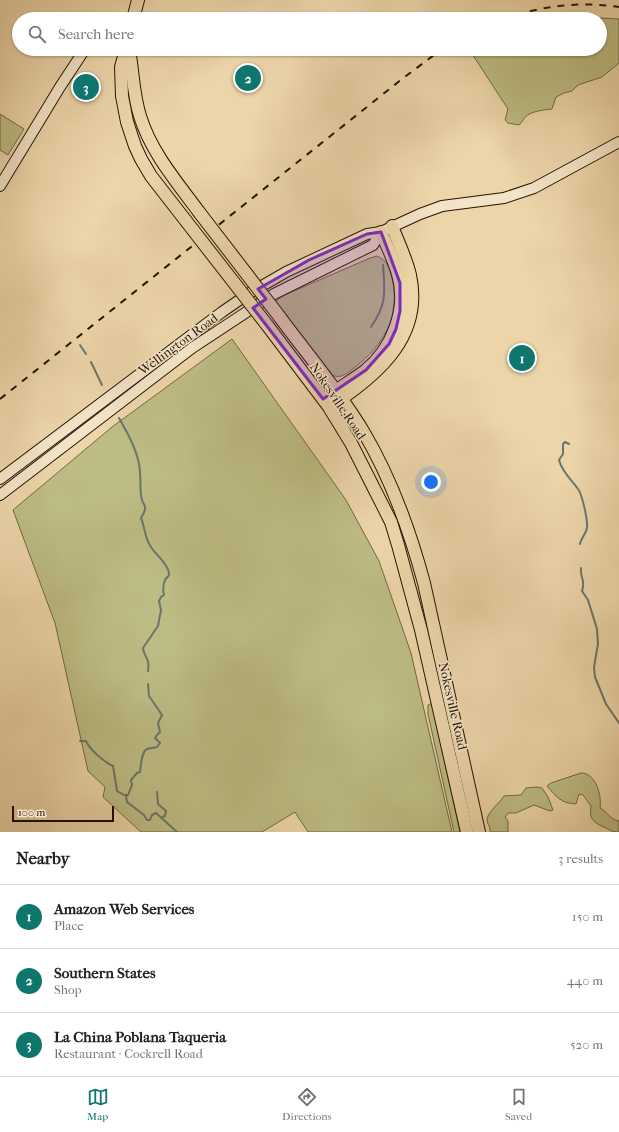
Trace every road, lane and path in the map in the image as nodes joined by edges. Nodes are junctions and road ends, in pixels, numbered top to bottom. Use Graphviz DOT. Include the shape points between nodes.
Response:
graph roads {
  1 [pos="138,0"];
  2 [pos="135,12"];
  3 [pos="80,56"];
  4 [pos="124,56"];
  5 [pos="128,56"];
  6 [pos="619,142"];
  7 [pos="0,186"];
  8 [pos="392,226"];
  9 [pos="381,232"];
  10 [pos="339,395"];
  11 [pos="326,403"];
  12 [pos="0,479"];
  13 [pos="0,495"];
  14 [pos="466,832"];
  15 [pos="479,832"];
  1 -- 2 [label="highway"];
  3 -- 7 [label="main road"];
  4 -- 11 [label="highway, Nokesville Road, bridge" via="120,67 122,96 127,122 141,159 151,176"];
  5 -- 10 [label="highway, Nokesville Road, bridge" via="136,103 147,136 165,166"];
  6 -- 8 [label="main road, Wellington Road" via="534,188 504,198 442,206"];
  8 -- 9 [label="main road, Wellington Road"];
  8 -- 10 [label="highway" via="410,275 412,296 408,321 402,338 386,362 366,381"];
  9 -- 10 [label="highway" via="400,283 399,319 389,344"];
  9 -- 12 [label="main road, Wellington Road" via="367,234 309,260 248,294"];
  9 -- 13 [label="main road, Wellington Road" via="373,245 274,294 192,348"];
  10 -- 11 [label="highway"];
  10 -- 15 [label="highway, Nokesville Road" via="384,470 416,554"];
  11 -- 14 [label="highway, Nokesville Road" via="351,443 391,522 421,630"];
}
